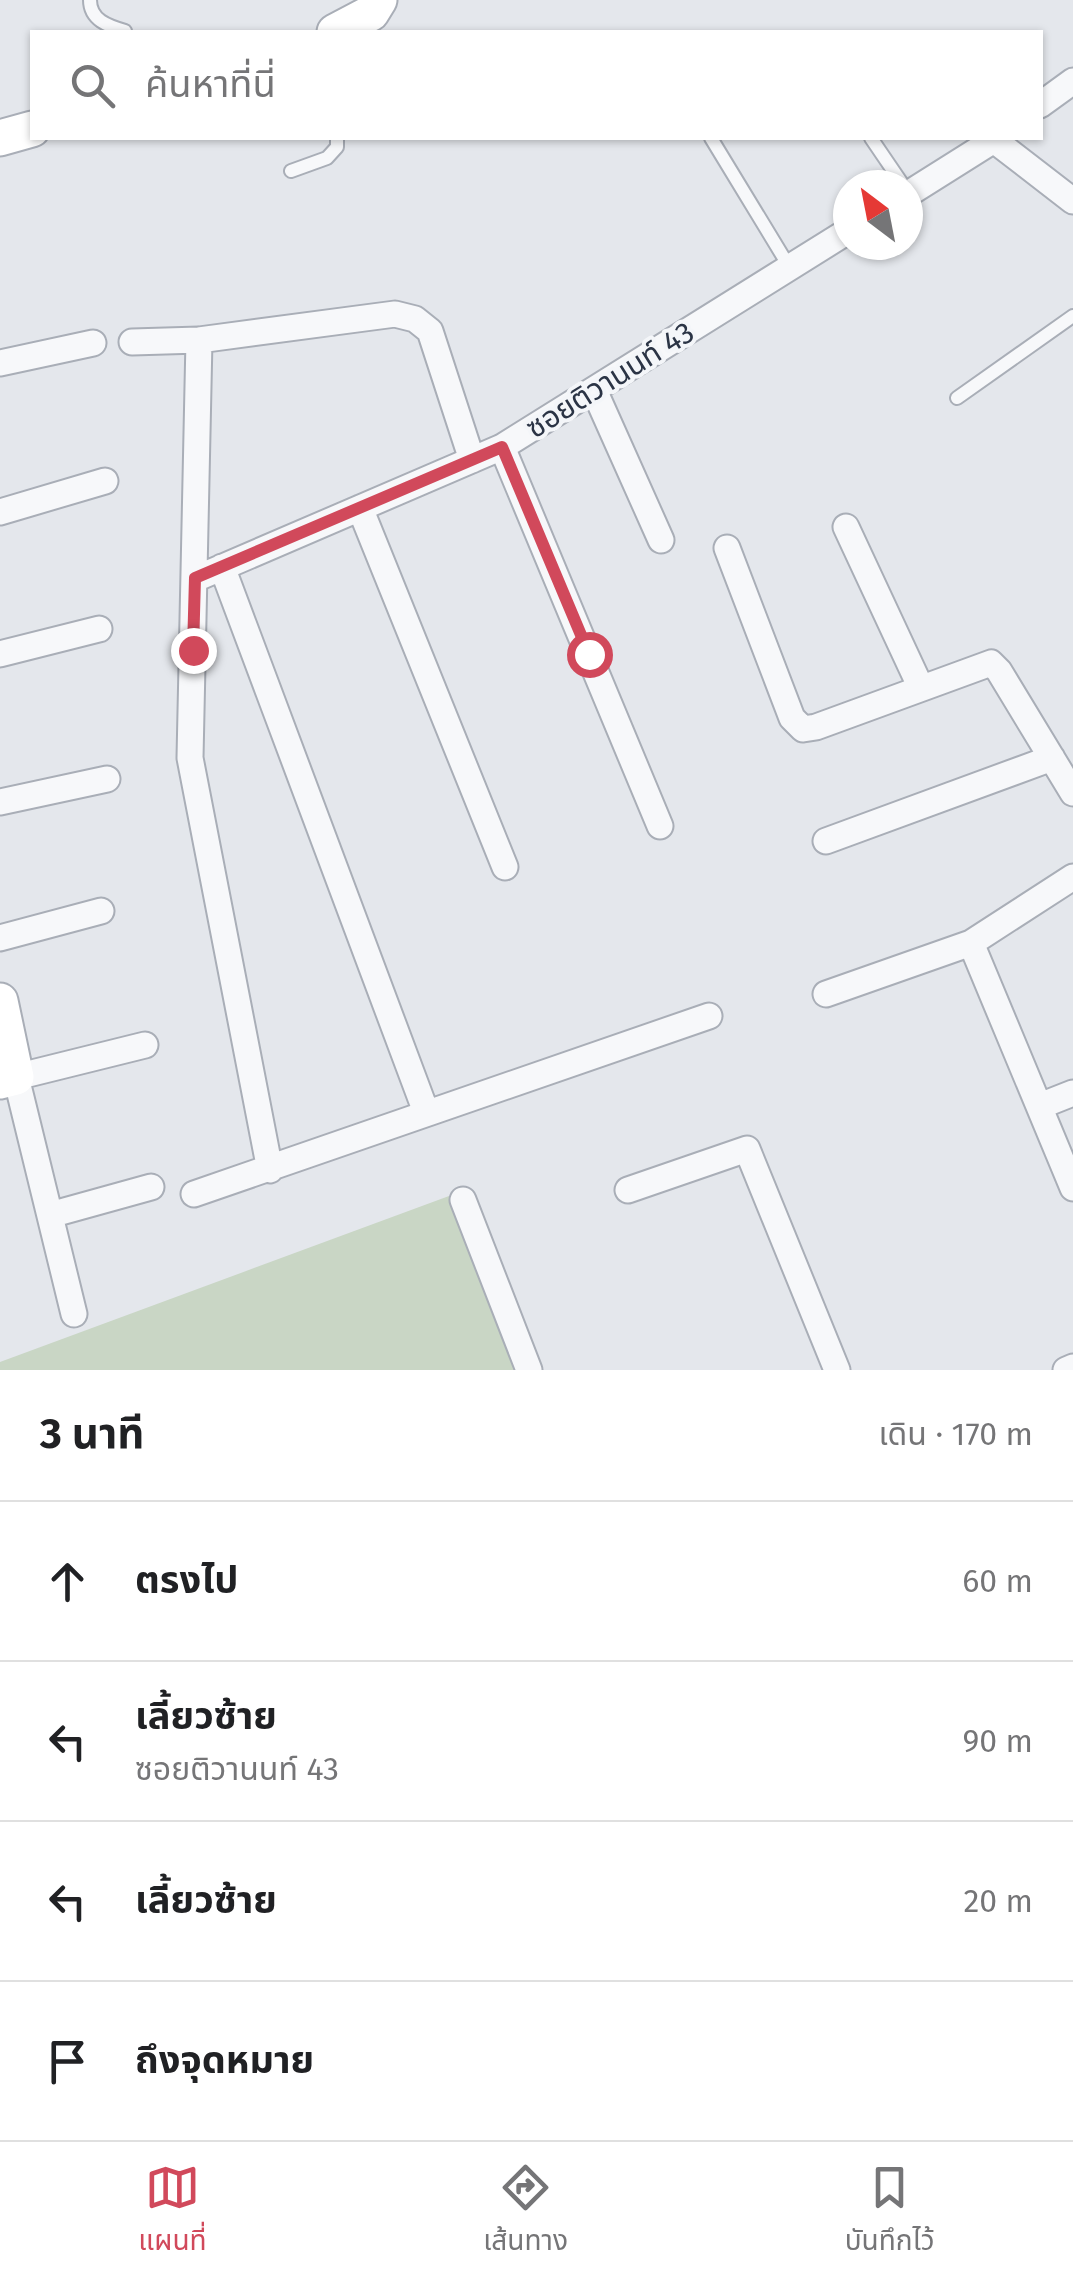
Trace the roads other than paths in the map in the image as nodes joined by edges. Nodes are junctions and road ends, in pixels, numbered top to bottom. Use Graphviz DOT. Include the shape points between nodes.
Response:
graph roads {
  1 [pos="90,0"];
  2 [pos="379,0"];
  3 [pos="122,30"];
  4 [pos="340,30"];
  5 [pos="1073,81"];
  6 [pos="1043,103"];
  7 [pos="30,130"];
  8 [pos="0,138"];
  9 [pos="337,140"];
  10 [pos="711,140"];
  11 [pos="873,140"];
  12 [pos="986,141"];
  13 [pos="894,170"];
  14 [pos="291,172"];
  15 [pos="923,183"];
  16 [pos="1073,202"];
  17 [pos="833,241"];
  18 [pos="790,268"];
  19 [pos="1073,316"];
  20 [pos="199,340"];
  21 [pos="92,342"];
  22 [pos="132,342"];
  23 [pos="0,363"];
  24 [pos="594,390"];
  25 [pos="957,398"];
  26 [pos="502,447"];
  27 [pos="472,460"];
  28 [pos="105,481"];
  29 [pos="360,508"];
  30 [pos="0,512"];
  31 [pos="846,527"];
  32 [pos="661,540"];
  33 [pos="727,548"];
  34 [pos="222,567"];
  35 [pos="195,578"];
  36 [pos="99,629"];
  37 [pos="0,654"];
  38 [pos="920,688"];
  39 [pos="1052,758"];
  40 [pos="107,780"];
  41 [pos="1073,793"];
  42 [pos="0,802"];
  43 [pos="660,826"];
  44 [pos="826,841"];
  45 [pos="505,867"];
  46 [pos="1073,877"];
  47 [pos="101,912"];
  48 [pos="0,938"];
  49 [pos="971,943"];
  50 [pos="826,994"];
  51 [pos="0,1001"];
  52 [pos="709,1016"];
  53 [pos="145,1045"];
  54 [pos="8,1079"];
  55 [pos="1073,1092"];
  56 [pos="1040,1106"];
  57 [pos="426,1112"];
  58 [pos="270,1170"];
  59 [pos="151,1188"];
  60 [pos="1073,1188"];
  61 [pos="628,1190"];
  62 [pos="194,1194"];
  63 [pos="463,1200"];
  64 [pos="50,1215"];
  65 [pos="74,1314"];
  66 [pos="529,1370"];
  67 [pos="838,1370"];
  1 -- 3 [label="lane" via="104,25"];
  2 -- 4 [label="street" via="371,13"];
  5 -- 6 [label="street"];
  7 -- 8 [label="street"];
  9 -- 14 [label="lane" via="326,158"];
  10 -- 18 [label="lane"];
  11 -- 13 [label="lane"];
  12 -- 15 [label="street"];
  12 -- 16 [label="street"];
  17 -- 18 [label="street, ซอยติวานนท์ 43"];
  18 -- 24 [label="street, ซอยติวานนท์ 43"];
  19 -- 25 [label="lane"];
  20 -- 22 [label="street"];
  20 -- 27 [label="street" via="395,314 415,319 430,332"];
  20 -- 35 [label="street"];
  21 -- 23 [label="street"];
  24 -- 26 [label="street, ซอยติวานนท์ 43"];
  24 -- 32 [label="street"];
  26 -- 27 [label="street, ซอยติวานนท์ 43"];
  26 -- 43 [label="street"];
  27 -- 29 [label="street, ซอยติวานนท์ 43"];
  28 -- 30 [label="street"];
  29 -- 34 [label="street, ซอยติวานนท์ 43"];
  29 -- 45 [label="street"];
  31 -- 38 [label="street"];
  33 -- 38 [label="street" via="792,718 803,729"];
  34 -- 35 [label="street, ซอยติวานนท์ 43"];
  34 -- 57 [label="street"];
  35 -- 58 [label="street" via="190,758"];
  36 -- 37 [label="street"];
  38 -- 39 [label="street" via="991,662"];
  39 -- 41 [label="street"];
  39 -- 44 [label="street"];
  40 -- 42 [label="street"];
  46 -- 49 [label="street"];
  47 -- 48 [label="street"];
  49 -- 50 [label="street"];
  49 -- 56 [label="street"];
  51 -- 54 [label="street"];
  52 -- 57 [label="street"];
  53 -- 54 [label="street"];
  54 -- 64 [label="street"];
  55 -- 56 [label="street"];
  56 -- 60 [label="street"];
  57 -- 58 [label="street"];
  58 -- 62 [label="street"];
  59 -- 64 [label="street"];
  61 -- 67 [label="street" via="748,1148"];
  63 -- 66 [label="street"];
  64 -- 65 [label="street"];
}
